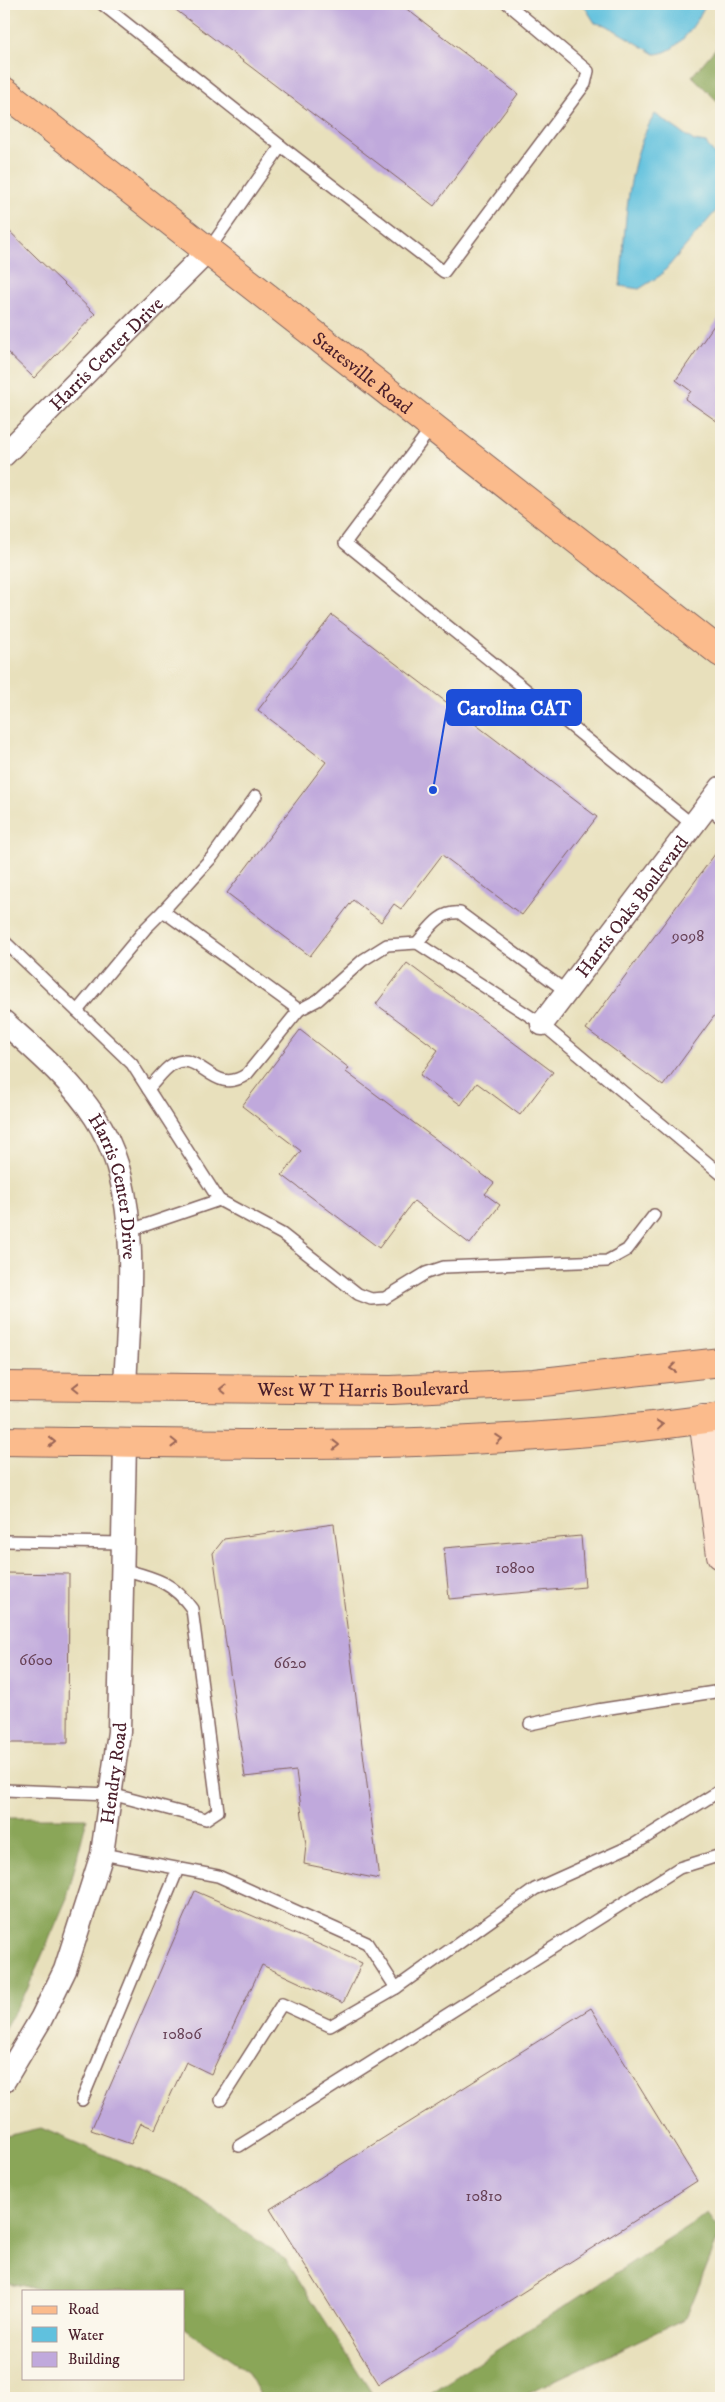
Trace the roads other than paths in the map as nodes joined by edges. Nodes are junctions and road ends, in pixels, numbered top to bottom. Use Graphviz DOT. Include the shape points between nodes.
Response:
graph roads {
  1 [pos="102,4"];
  2 [pos="510,4"];
  3 [pos="4,91"];
  4 [pos="281,146"];
  5 [pos="207,252"];
  6 [pos="432,427"];
  7 [pos="4,455"];
  8 [pos="721,654"];
  9 [pos="721,788"];
  10 [pos="256,796"];
  11 [pos="714,812"];
  12 [pos="693,825"];
  13 [pos="164,912"];
  14 [pos="4,941"];
  15 [pos="417,943"];
  16 [pos="567,992"];
  17 [pos="76,1010"];
  18 [pos="299,1010"];
  19 [pos="4,1022"];
  20 [pos="542,1024"];
  21 [pos="148,1089"];
  22 [pos="721,1174"];
  23 [pos="219,1200"];
  24 [pos="654,1215"];
  25 [pos="128,1231"];
  26 [pos="721,1362"];
  27 [pos="4,1386"];
  28 [pos="125,1388"];
  29 [pos="721,1399"];
  30 [pos="712,1418"];
  31 [pos="4,1441"];
  32 [pos="125,1443"];
  33 [pos="4,1541"];
  34 [pos="123,1543"];
  35 [pos="721,1554"];
  36 [pos="122,1569"];
  37 [pos="721,1691"];
  38 [pos="530,1724"];
  39 [pos="4,1790"];
  40 [pos="721,1790"];
  41 [pos="111,1794"];
  42 [pos="102,1854"];
  43 [pos="721,1855"];
  44 [pos="178,1869"];
  45 [pos="396,1988"];
  46 [pos="4,2081"];
  47 [pos="82,2100"];
  48 [pos="221,2100"];
  49 [pos="239,2146"];
  1 -- 4 [label="lane"];
  2 -- 4 [label="lane" via="588,71 587,77 585,84 444,272"];
  3 -- 5 [label="main road, Statesville Road"];
  4 -- 5 [label="lane"];
  5 -- 6 [label="main road, Statesville Road"];
  5 -- 7 [label="street, Harris Center Drive"];
  6 -- 8 [label="main road, Statesville Road"];
  6 -- 12 [label="lane" via="345,544"];
  9 -- 11 [label="street, Harris Oaks Boulevard"];
  10 -- 13 [label="lane" via="213,856"];
  11 -- 12 [label="street, Harris Oaks Boulevard"];
  12 -- 16 [label="street, Harris Oaks Boulevard"];
  13 -- 17 [label="lane" via="146,928"];
  13 -- 18 [label="lane"];
  14 -- 17 [label="lane"];
  15 -- 16 [label="lane" via="438,918 450,912 460,913"];
  15 -- 18 [label="lane" via="387,945 363,960 318,1000"];
  15 -- 20 [label="lane"];
  16 -- 20 [label="street, Harris Oaks Boulevard"];
  17 -- 21 [label="lane" via="132,1064"];
  18 -- 21 [label="lane" via="247,1074 237,1081 217,1080 195,1064 182,1061 172,1065"];
  19 -- 25 [label="street, Harris Center Drive" via="74,1090 96,1118 125,1194"];
  20 -- 22 [label="lane"];
  21 -- 23 [label="lane"];
  23 -- 24 [label="lane" via="282,1234 358,1294 371,1299 385,1298 426,1273 444,1268 607,1261 627,1250"];
  23 -- 25 [label="lane"];
  25 -- 28 [label="street, Harris Center Drive"];
  26 -- 28 [label="main road, West W T Harris Boulevard, one-way" via="605,1376 462,1387 330,1390"];
  28 -- 27 [label="main road, West W T Harris Boulevard, one-way"];
  29 -- 30 [label="main road"];
  32 -- 30 [label="main road, one-way" via="438,1443 547,1436"];
  30 -- 35 [label="main road"];
  31 -- 32 [label="main road, one-way"];
  32 -- 34 [label="street, Hendry Road"];
  33 -- 34 [label="lane"];
  34 -- 36 [label="street, Hendry Road"];
  36 -- 41 [label="street, Hendry Road" via="119,1732"];
  36 -- 41 [label="lane" via="166,1582 182,1595 192,1609 218,1811 206,1819"];
  37 -- 38 [label="lane"];
  39 -- 41 [label="lane"];
  40 -- 45 [label="lane" via="635,1844 535,1889"];
  41 -- 42 [label="street, Hendry Road"];
  42 -- 44 [label="lane"];
  42 -- 46 [label="street, Hendry Road" via="65,1970 42,2019"];
  43 -- 49 [label="lane" via="679,1868"];
  44 -- 45 [label="lane" via="218,1876 367,1943"];
  44 -- 47 [label="lane"];
  45 -- 48 [label="lane" via="330,2026 282,2004"];
}
